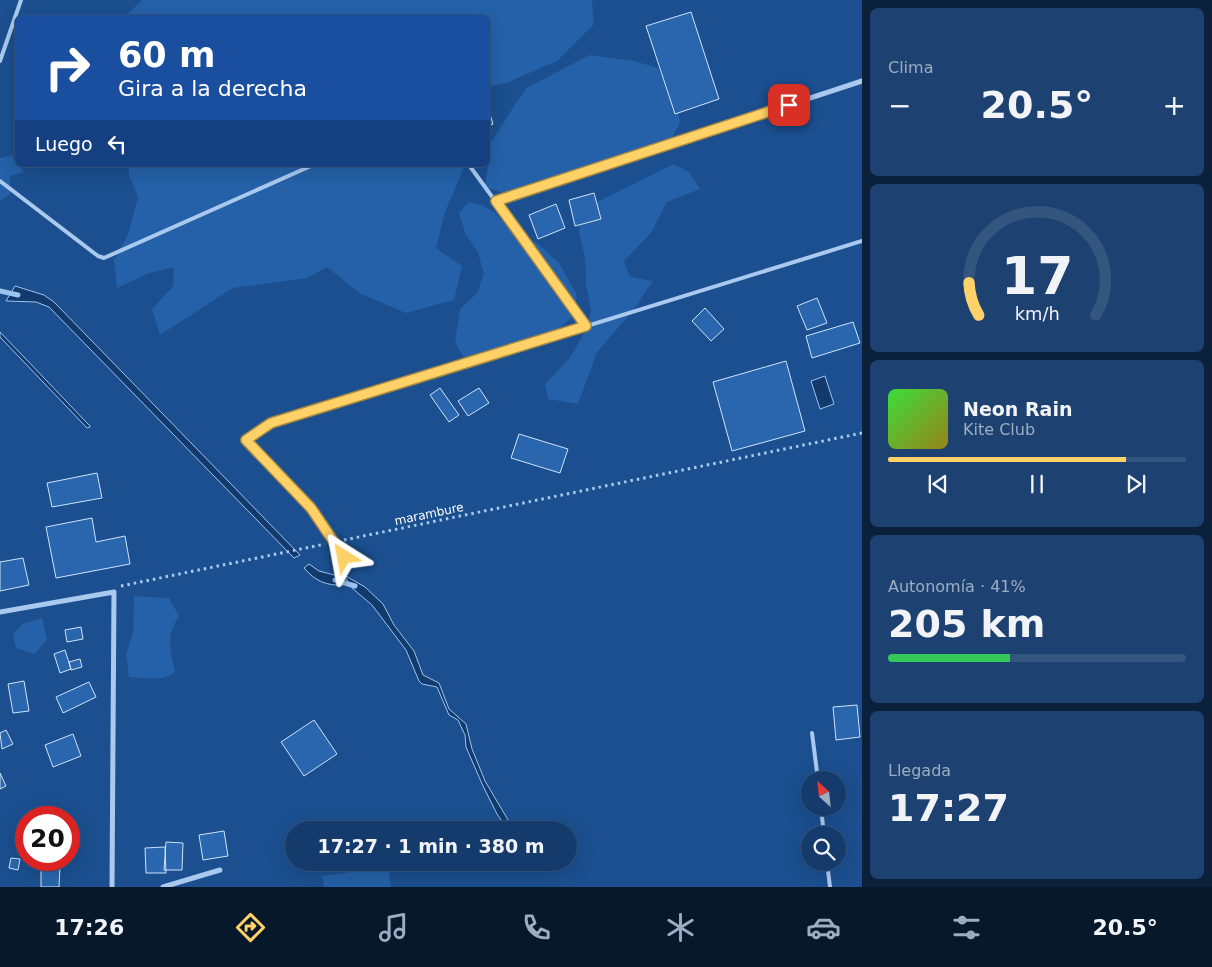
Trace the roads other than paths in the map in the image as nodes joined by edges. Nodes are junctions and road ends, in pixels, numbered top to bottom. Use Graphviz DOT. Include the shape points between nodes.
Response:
graph roads {
  1 [pos="21,0"];
  2 [pos="16,15"];
  3 [pos="15,17"];
  4 [pos="0,61"];
  5 [pos="862,81"];
  6 [pos="309,167"];
  7 [pos="470,167"];
  8 [pos="0,181"];
  9 [pos="496,201"];
  10 [pos="862,241"];
  11 [pos="586,326"];
  12 [pos="344,557"];
  13 [pos="0,612"];
  14 [pos="812,733"];
  15 [pos="817,771"];
  16 [pos="220,870"];
  17 [pos="828,871"];
  18 [pos="112,887"];
  19 [pos="163,887"];
  20 [pos="830,887"];
  1 -- 2 [label="lane"];
  3 -- 4 [label="lane"];
  5 -- 9 [label="street"];
  6 -- 8 [label="lane" via="104,258"];
  7 -- 9 [label="lane"];
  9 -- 11 [label="lane"];
  10 -- 11 [label="lane"];
  11 -- 12 [label="lane" via="271,423 246,440 311,508"];
  13 -- 18 [label="street" via="114,592"];
  14 -- 15 [label="lane"];
  16 -- 19 [label="street"];
  17 -- 20 [label="lane"];
}
